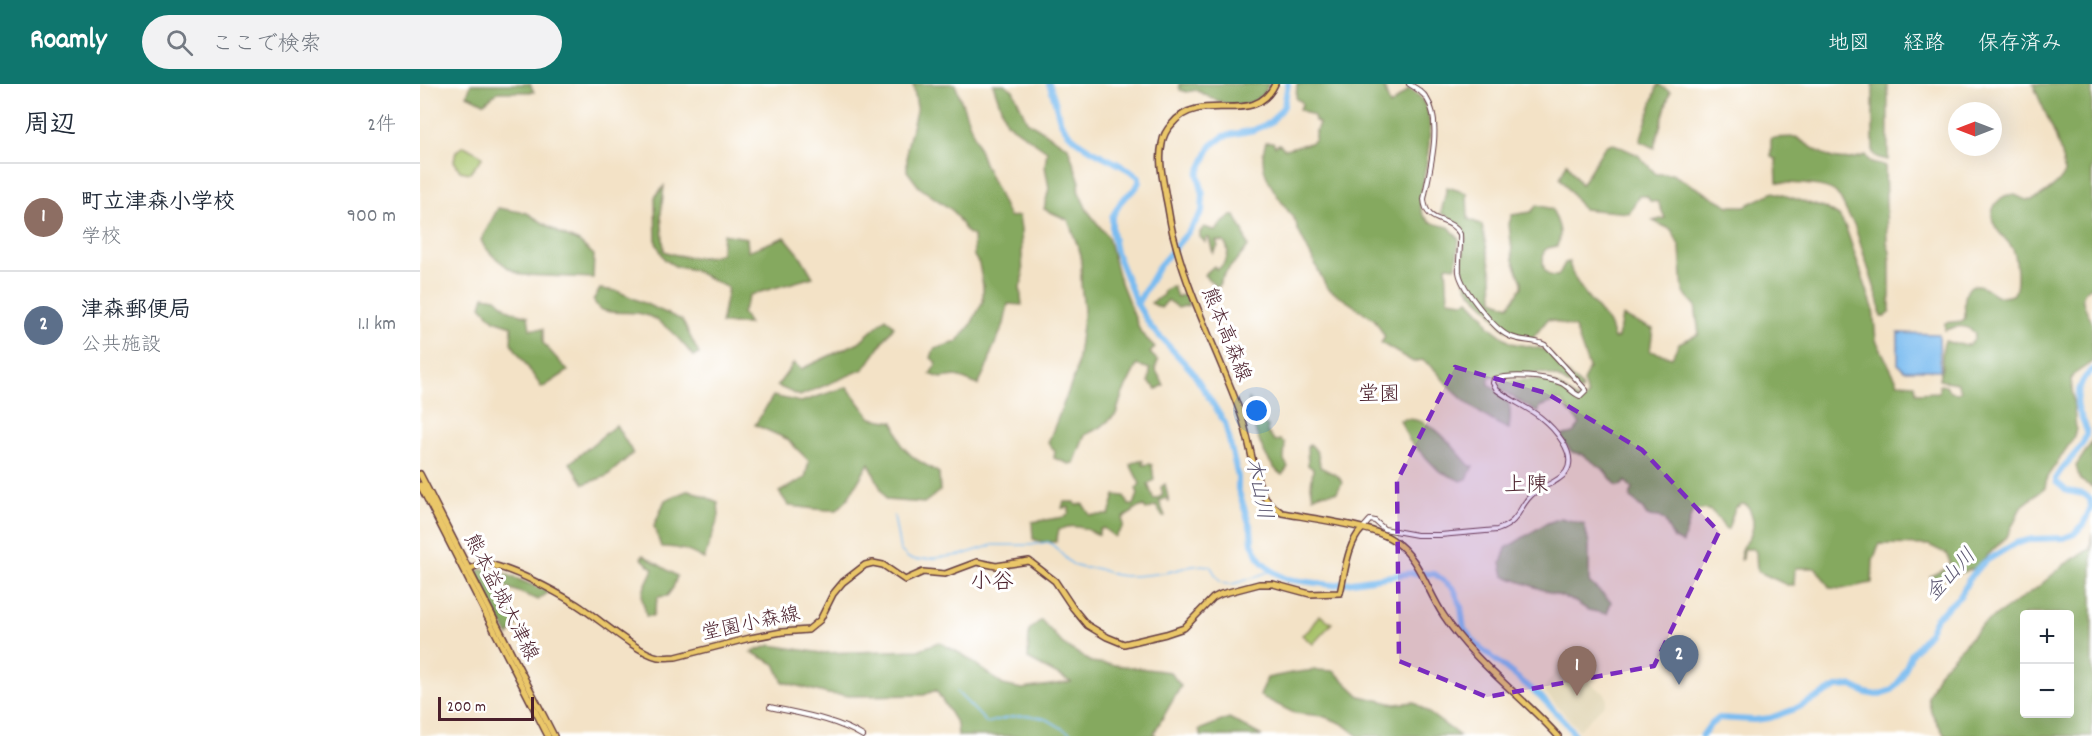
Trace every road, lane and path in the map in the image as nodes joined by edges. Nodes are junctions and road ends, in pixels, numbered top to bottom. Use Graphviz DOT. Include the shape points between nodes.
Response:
graph roads {
  1 [pos="1275,84"];
  2 [pos="1409,84"];
  3 [pos="420,474"];
  4 [pos="420,485"];
  5 [pos="1362,529"];
  6 [pos="466,570"];
  7 [pos="770,707"];
  8 [pos="548,736"];
  9 [pos="554,736"];
  10 [pos="864,736"];
  11 [pos="1558,736"];
  1 -- 5 [label="main road, 熊本高森線" via="1256,105 1195,109 1180,116 1169,128 1161,144 1161,161 1174,240 1241,415 1263,495 1282,513"];
  2 -- 5 [label="street" via="1427,99 1432,114 1433,147 1424,206 1429,215 1452,225 1460,234 1459,269 1463,283 1499,330 1545,345 1586,390 1581,396 1576,395 1563,383 1541,378 1494,379 1497,390 1540,417 1567,449 1570,461 1566,471 1534,493 1516,520 1504,528 1417,535 1384,528 1370,520"];
  3 -- 6 [label="main road, 熊本益城大津線"];
  4 -- 6 [label="main road, 熊本益城大津線"];
  5 -- 6 [label="main road, 堂園小森線" via="1355,538 1340,593 1298,592 1266,583 1213,598 1184,628 1124,644 1087,625 1055,581 1029,561 996,566 977,562 945,574 923,572 905,580 873,563 843,582 820,620 808,630 660,658 649,655 577,605 529,580 483,563"];
  5 -- 11 [label="main road, 熊本高森線" via="1381,533 1414,561 1460,637"];
  6 -- 8 [label="main road, 熊本益城大津線"];
  6 -- 9 [label="main road, 熊本益城大津線"];
  7 -- 10 [label="street" via="824,719"];
}
